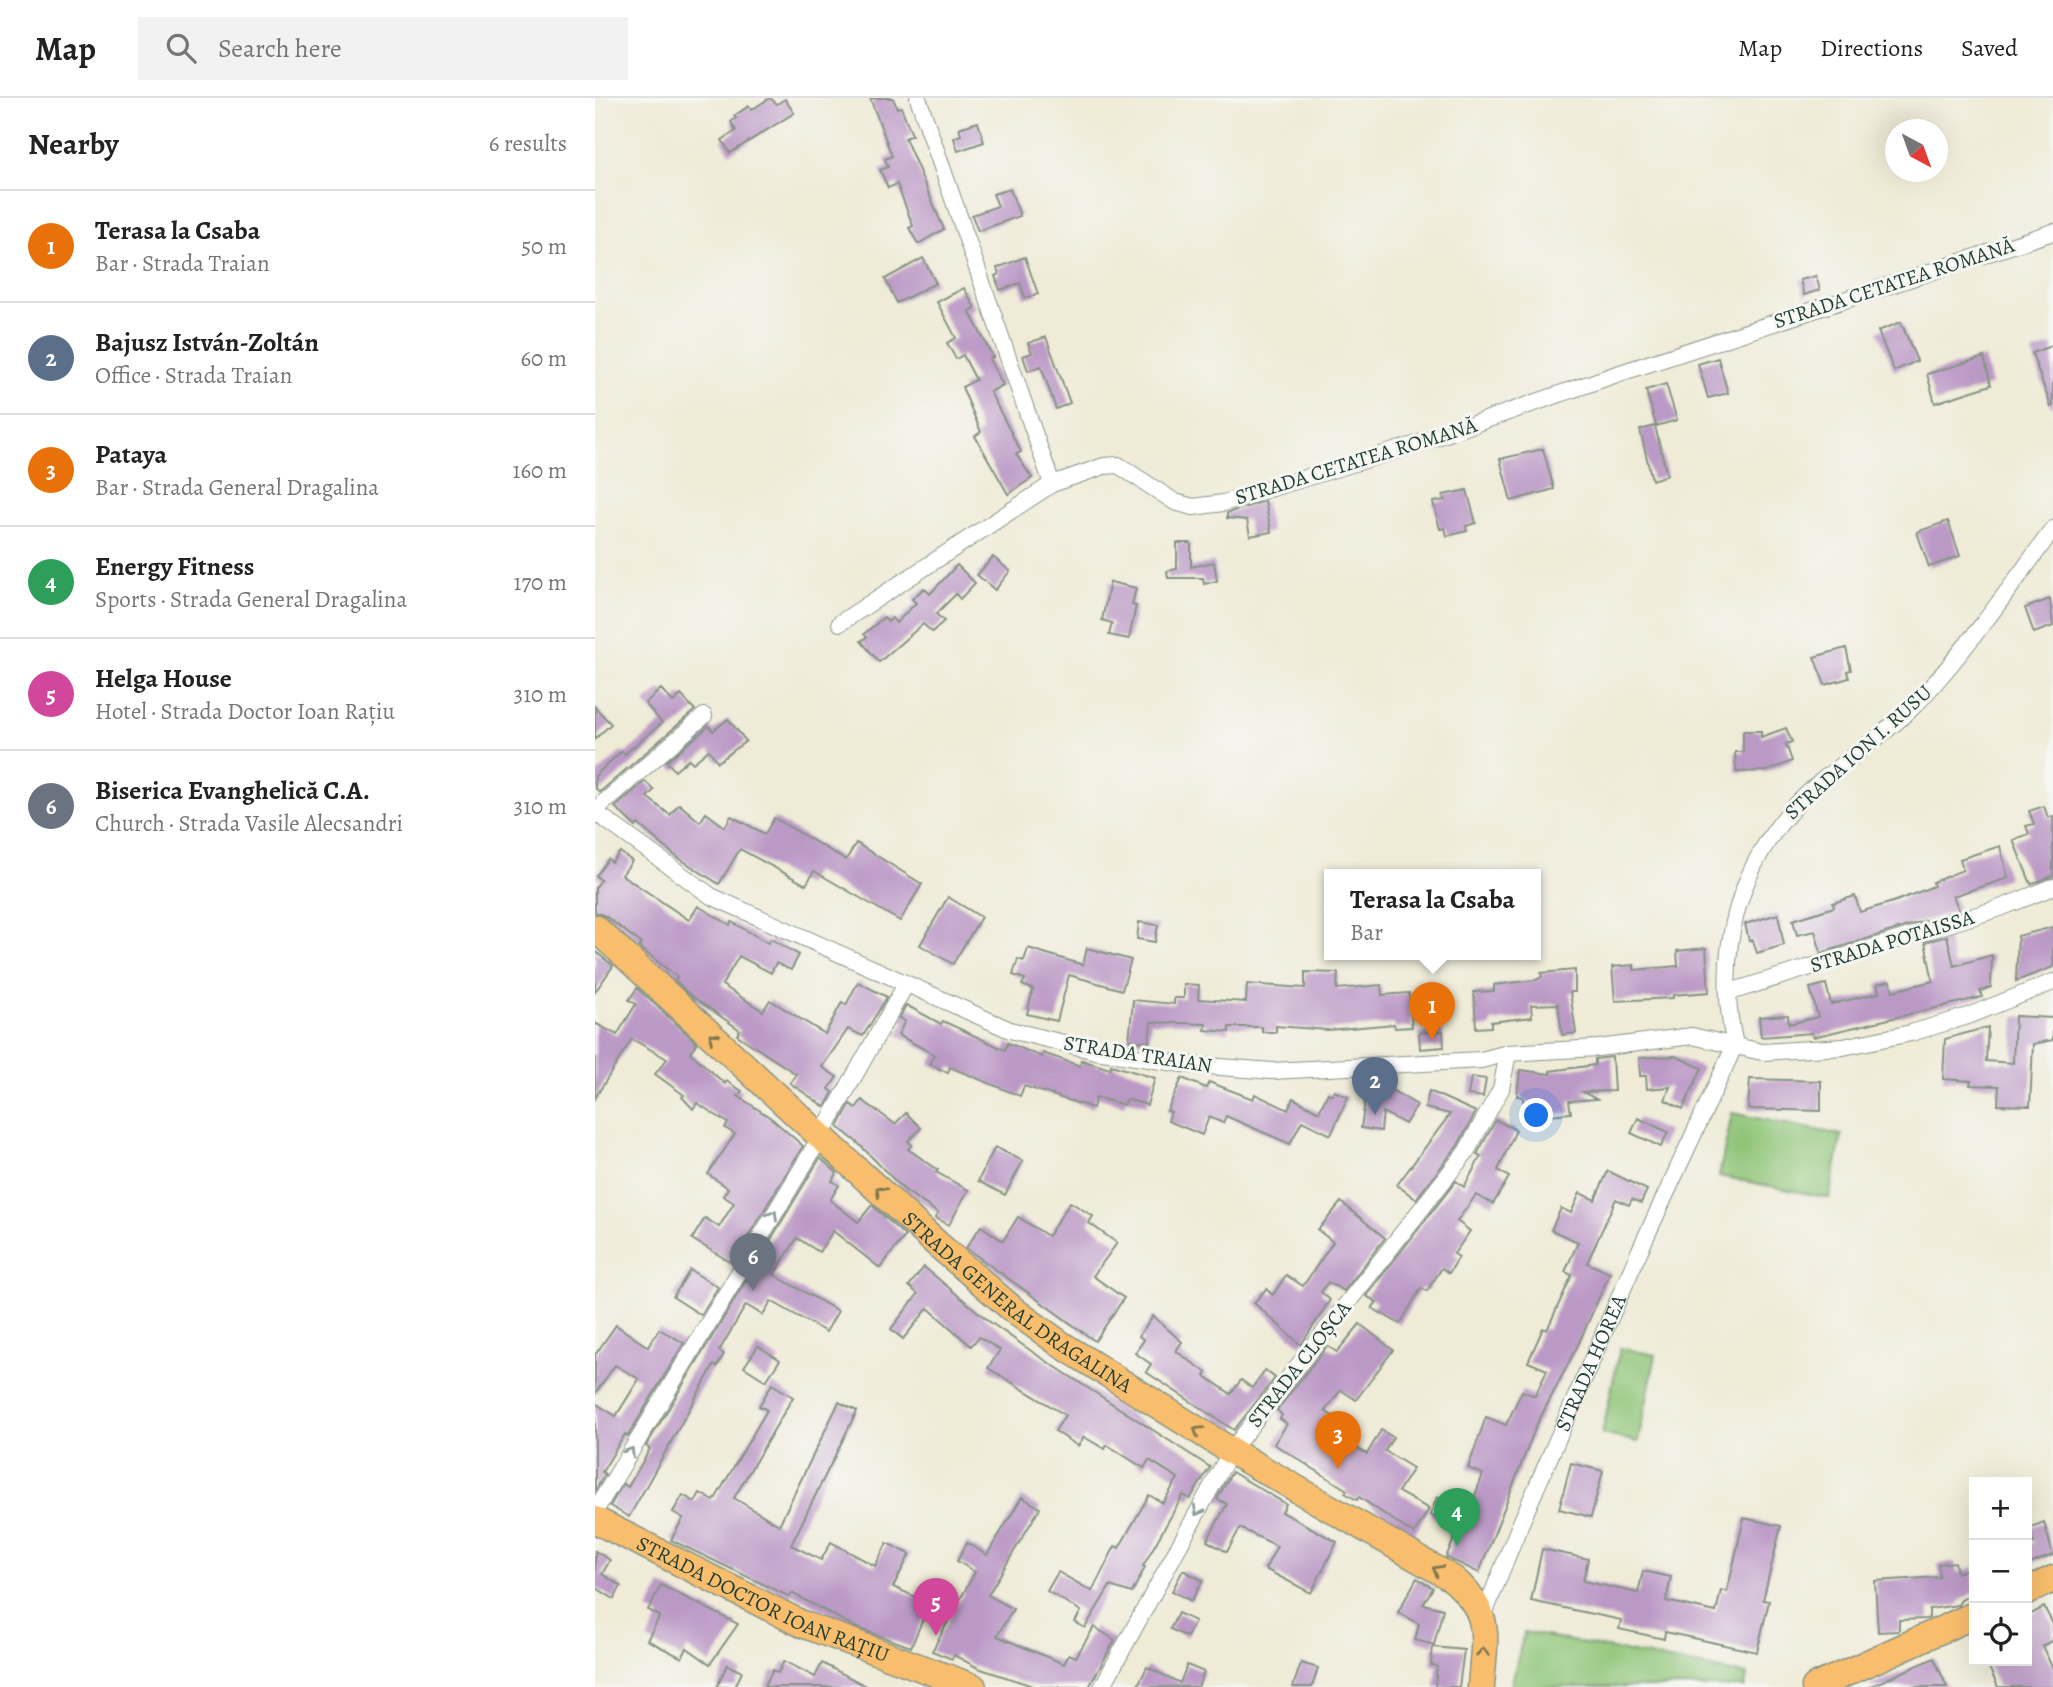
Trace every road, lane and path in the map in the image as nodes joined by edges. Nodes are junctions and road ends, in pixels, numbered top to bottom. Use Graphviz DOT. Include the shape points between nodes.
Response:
graph roads {
  1 [pos="918,98"];
  2 [pos="2053,232"];
  3 [pos="1052,484"];
  4 [pos="2053,529"];
  5 [pos="840,623"];
  6 [pos="704,716"];
  7 [pos="595,811"];
  8 [pos="2053,887"];
  9 [pos="595,929"];
  10 [pos="2053,982"];
  11 [pos="906,985"];
  12 [pos="1730,992"];
  13 [pos="1735,1045"];
  14 [pos="1508,1053"];
  15 [pos="820,1136"];
  16 [pos="1231,1451"];
  17 [pos="595,1511"];
  18 [pos="595,1520"];
  19 [pos="2053,1579"];
  20 [pos="2032,1589"];
  21 [pos="1483,1617"];
  22 [pos="1969,1617"];
  23 [pos="927,1680"];
  24 [pos="973,1687"];
  25 [pos="1102,1687"];
  26 [pos="1481,1687"];
  27 [pos="1815,1687"];
  1 -- 3 [label="street"];
  2 -- 3 [label="street, STRADA CETATEA ROMANĂ" via="1414,445 1223,503 1193,507 1175,502 1118,466 1104,466"];
  3 -- 5 [label="street, STRADA CETATEA ROMANĂ"];
  4 -- 12 [label="street, STRADA ION I. RUSU" via="1973,638 1918,702 1806,795 1767,837 1746,882 1731,932"];
  6 -- 7 [label="street"];
  7 -- 11 [label="street, STRADA TRAIAN" via="711,896"];
  8 -- 12 [label="street, STRADA POTAISSA" via="2000,908"];
  15 -- 9 [label="main road, STRADA GENERAL DRAGALINA, one-way"];
  10 -- 13 [label="street, STRADA TRAIAN" via="1968,1016 1843,1047 1762,1052"];
  11 -- 14 [label="street, STRADA TRAIAN" via="1010,1030 1096,1051 1182,1064 1272,1071 1481,1060"];
  11 -- 15 [label="street"];
  12 -- 13 [label="street, STRADA ION I. RUSU"];
  13 -- 14 [label="street, STRADA TRAIAN" via="1692,1036"];
  13 -- 21 [label="street, STRADA HOREA" via="1618,1300"];
  14 -- 16 [label="street, STRADA CLOȘCA" via="1501,1089 1466,1153"];
  16 -- 15 [label="main road, STRADA GENERAL DRAGALINA, one-way" via="1016,1312"];
  17 -- 15 [label="street, one-way"];
  21 -- 16 [label="main road, STRADA GENERAL DRAGALINA, one-way" via="1468,1592 1453,1579"];
  16 -- 25 [label="street, STRADA CLOȘCA, one-way"];
  18 -- 23 [label="main road, STRADA DOCTOR IOAN RAȚIU" via="802,1624"];
  19 -- 20 [label="main road"];
  26 -- 21 [label="main road, STRADA HOREA, one-way"];
  22 -- 27 [label="main road"];
  23 -- 24 [label="main road, STRADA DOCTOR IOAN RAȚIU"];
}
